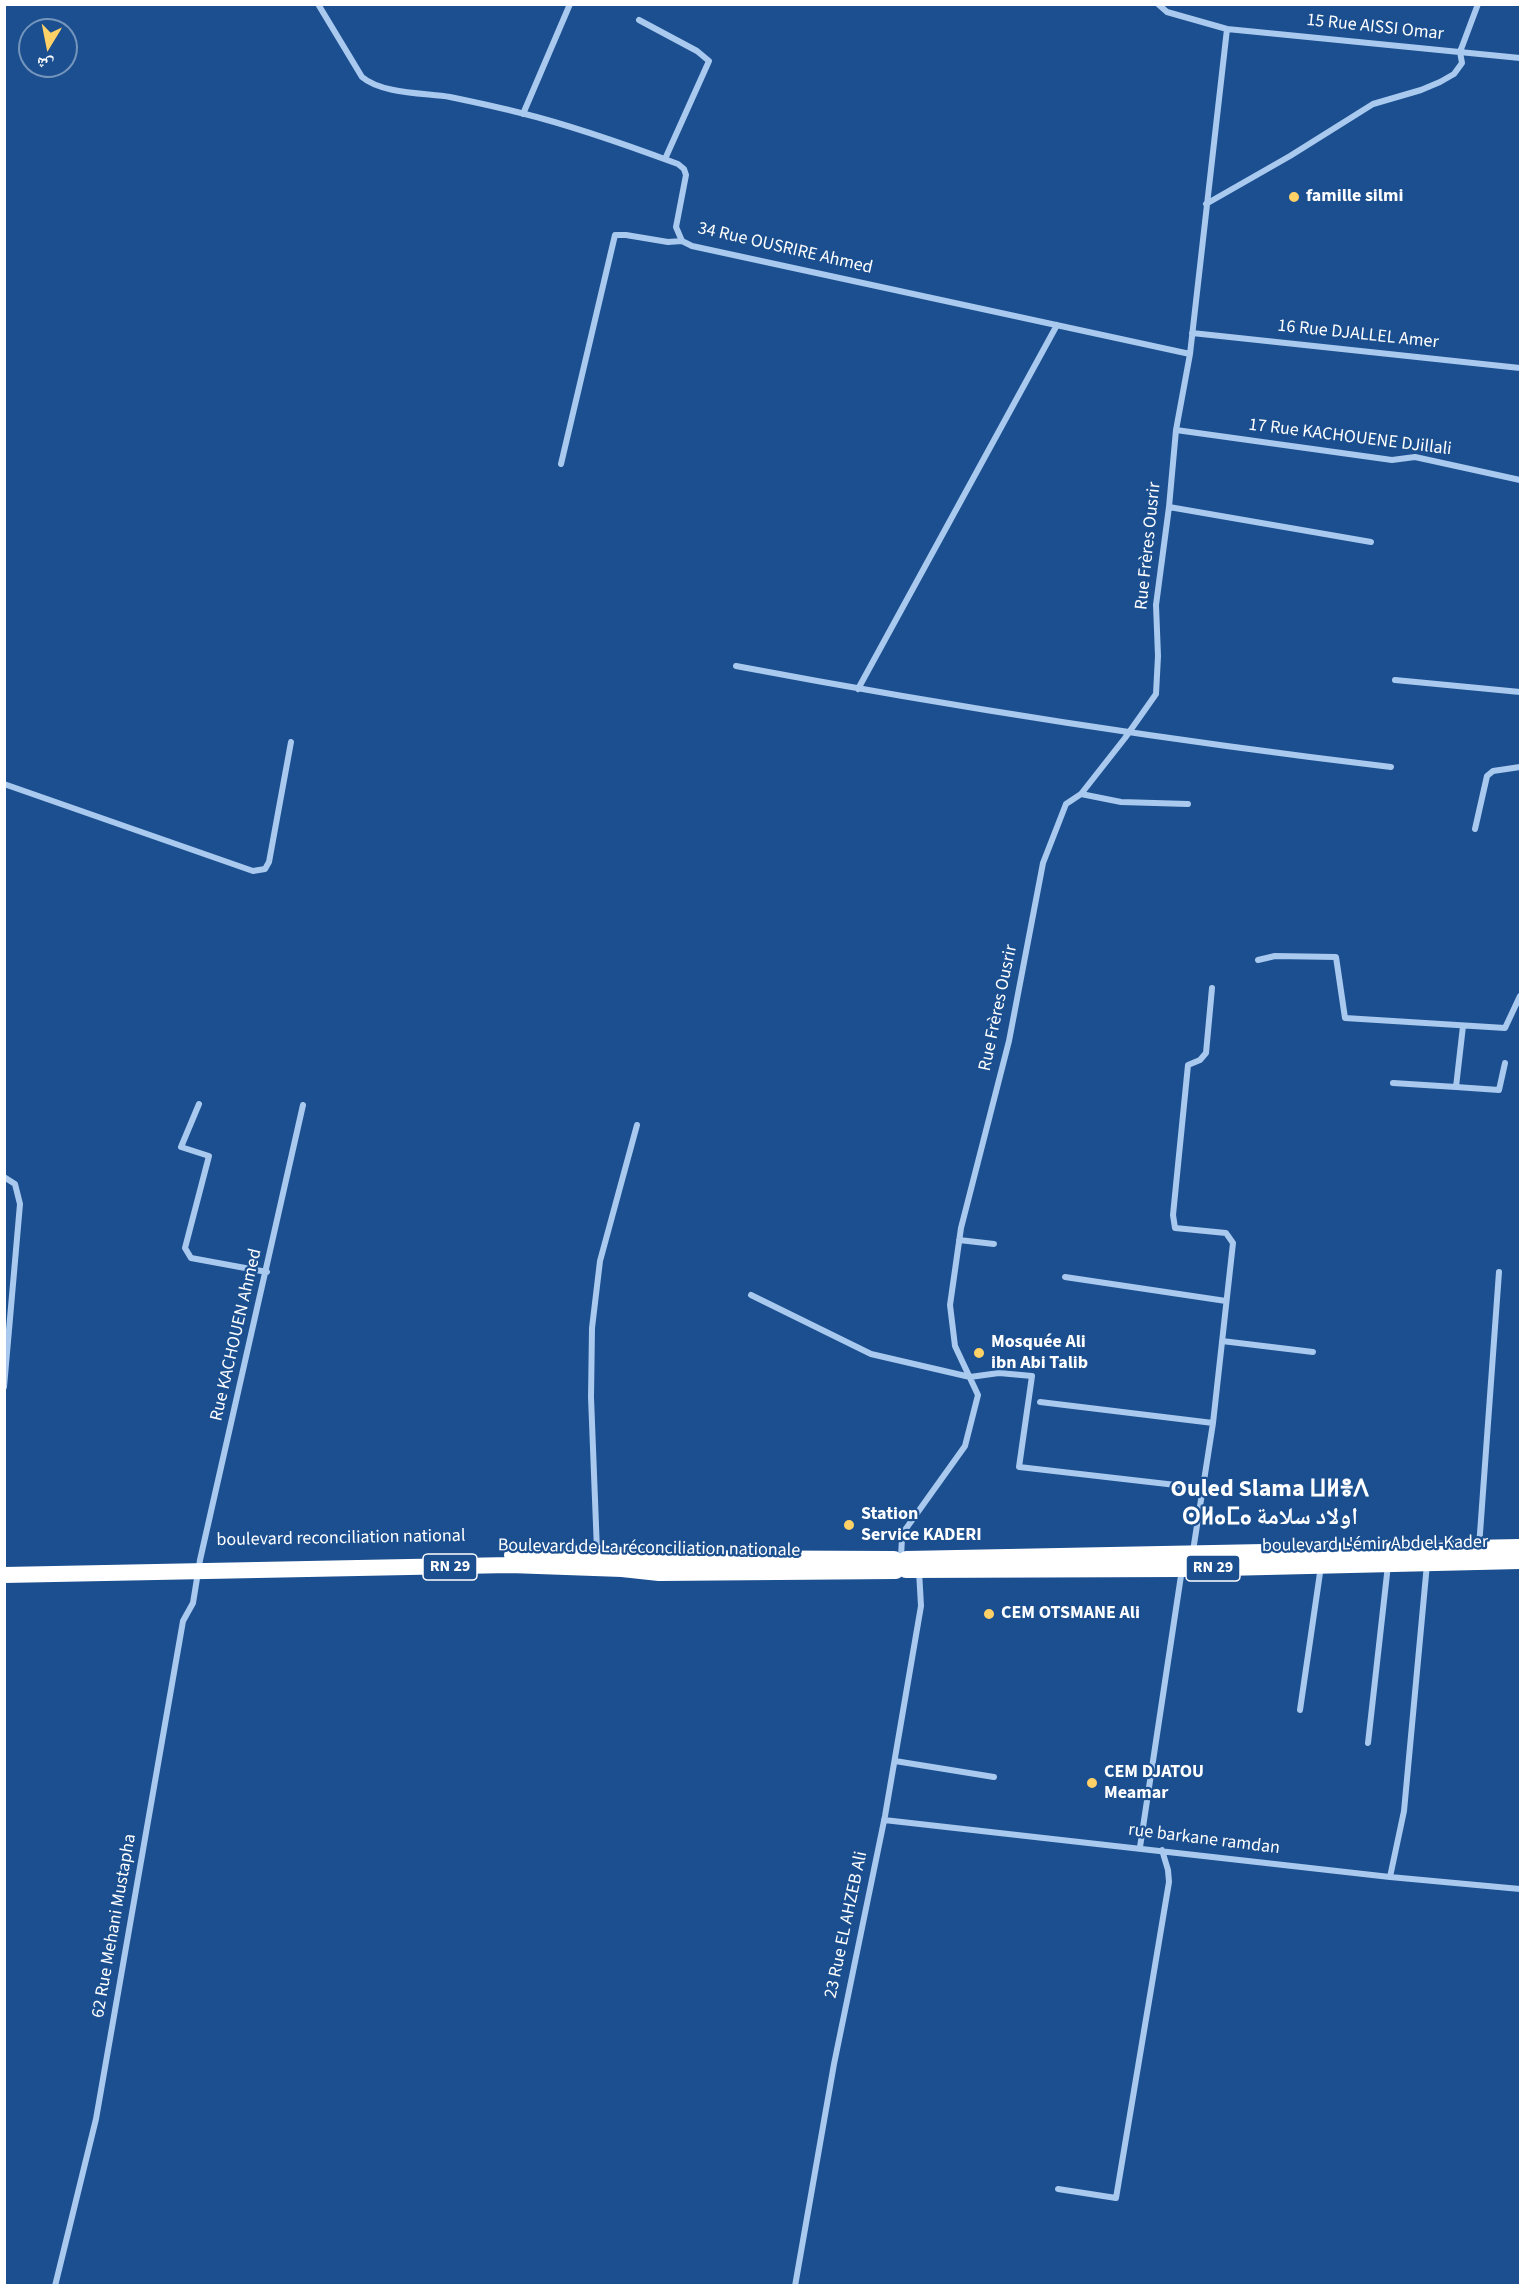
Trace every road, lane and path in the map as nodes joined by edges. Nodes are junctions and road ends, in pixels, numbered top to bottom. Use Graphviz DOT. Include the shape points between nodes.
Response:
graph roads {
  1 [pos="318,4"];
  2 [pos="570,4"];
  3 [pos="1158,4"];
  4 [pos="1478,4"];
  5 [pos="639,20"];
  6 [pos="1227,29"];
  7 [pos="1460,52"];
  8 [pos="1521,58"];
  9 [pos="523,114"];
  10 [pos="665,159"];
  11 [pos="1206,204"];
  12 [pos="682,241"];
  13 [pos="1057,325"];
  14 [pos="1192,333"];
  15 [pos="1190,354"];
  16 [pos="1521,368"];
  17 [pos="1176,430"];
  18 [pos="561,464"];
  19 [pos="1521,480"];
  20 [pos="1169,507"];
  21 [pos="1371,542"];
  22 [pos="736,666"];
  23 [pos="1395,680"];
  24 [pos="858,689"];
  25 [pos="1521,692"];
  26 [pos="1129,733"];
  27 [pos="291,742"];
  28 [pos="1391,767"];
  29 [pos="1521,767"];
  30 [pos="4,784"];
  31 [pos="1081,794"];
  32 [pos="1188,804"];
  33 [pos="1475,829"];
  34 [pos="1258,960"];
  35 [pos="1212,988"];
  36 [pos="1521,996"];
  37 [pos="1463,1026"];
  38 [pos="1505,1063"];
  39 [pos="1394,1083"];
  40 [pos="1456,1087"];
  41 [pos="199,1104"];
  42 [pos="303,1105"];
  43 [pos="637,1125"];
  44 [pos="4,1178"];
  45 [pos="959,1240"];
  46 [pos="994,1244"];
  47 [pos="267,1272"];
  48 [pos="1499,1272"];
  49 [pos="1065,1277"];
  50 [pos="751,1295"];
  51 [pos="1226,1301"];
  52 [pos="1222,1341"];
  53 [pos="1313,1352"];
  54 [pos="970,1377"];
  55 [pos="4,1387"];
  56 [pos="1040,1402"];
  57 [pos="1213,1424"];
  58 [pos="1202,1488"];
  59 [pos="1479,1547"];
  60 [pos="1521,1547"];
  61 [pos="1192,1553"];
  62 [pos="597,1554"];
  63 [pos="1521,1561"];
  64 [pos="1427,1563"];
  65 [pos="904,1564"];
  66 [pos="1388,1564"];
  67 [pos="4,1565"];
  68 [pos="199,1566"];
  69 [pos="1321,1566"];
  70 [pos="1182,1569"];
  71 [pos="4,1575"];
  72 [pos="1300,1710"];
  73 [pos="1368,1743"];
  74 [pos="895,1761"];
  75 [pos="994,1777"];
  76 [pos="884,1820"];
  77 [pos="1140,1847"];
  78 [pos="1162,1850"];
  79 [pos="1390,1877"];
  80 [pos="1521,1889"];
  81 [pos="1058,2189"];
  82 [pos="55,2286"];
  83 [pos="795,2286"];
  1 -- 9 [label="street, 34 Rue OUSRIRE Ahmed" via="369,83"];
  2 -- 9 [label="street"];
  3 -- 6 [label="street, 15 Rue AISSI Omar" via="1167,12"];
  4 -- 7 [label="street"];
  5 -- 10 [label="street" via="697,51 709,62"];
  6 -- 7 [label="street, 15 Rue AISSI Omar"];
  6 -- 11 [label="street, Rue Frères Ousrir"];
  7 -- 8 [label="street, 15 Rue AISSI Omar"];
  7 -- 11 [label="street" via="1462,63 1454,74 1421,90 1373,104"];
  9 -- 10 [label="street, 34 Rue OUSRIRE Ahmed"];
  10 -- 12 [label="street, 34 Rue OUSRIRE Ahmed" via="684,169 686,175 676,227"];
  11 -- 14 [label="street, Rue Frères Ousrir"];
  12 -- 13 [label="street, 34 Rue OUSRIRE Ahmed"];
  12 -- 18 [label="street" via="615,235"];
  13 -- 15 [label="street, 34 Rue OUSRIRE Ahmed"];
  13 -- 24 [label="street"];
  14 -- 15 [label="street, Rue Frères Ousrir"];
  14 -- 16 [label="street, 16 Rue DJALLEL Amer"];
  15 -- 17 [label="street, Rue Frères Ousrir"];
  17 -- 19 [label="street, 17 Rue KACHOUENE DJillali" via="1392,460 1415,457"];
  17 -- 20 [label="street, Rue Frères Ousrir"];
  20 -- 21 [label="street"];
  20 -- 26 [label="street, Rue Frères Ousrir" via="1156,604 1156,693"];
  22 -- 24 [label="street"];
  23 -- 25 [label="street"];
  24 -- 26 [label="street"];
  26 -- 28 [label="street"];
  26 -- 31 [label="street, Rue Frères Ousrir"];
  27 -- 30 [label="street" via="269,862 265,869 253,871"];
  29 -- 33 [label="street" via="1493,771 1487,776"];
  31 -- 32 [label="street" via="1121,802"];
  31 -- 45 [label="street, Rue Frères Ousrir" via="1066,804 1043,863 1009,1041"];
  34 -- 37 [label="street" via="1275,956 1336,957 1345,1018"];
  35 -- 51 [label="street" via="1206,1053 1188,1065 1173,1215 1175,1228 1226,1233 1233,1243"];
  36 -- 37 [label="street" via="1505,1028"];
  37 -- 40 [label="street"];
  38 -- 40 [label="street" via="1499,1090"];
  39 -- 40 [label="street"];
  41 -- 47 [label="street" via="181,1147 209,1156 185,1248 191,1258"];
  42 -- 47 [label="street, Rue KACHOUEN Ahmed"];
  43 -- 62 [label="street" via="600,1262 592,1328"];
  44 -- 55 [label="street" via="15,1184 20,1204"];
  45 -- 46 [label="street"];
  45 -- 54 [label="street, Rue Frères Ousrir" via="950,1305 955,1346"];
  47 -- 68 [label="street, Rue KACHOUEN Ahmed"];
  48 -- 59 [label="street"];
  49 -- 51 [label="street"];
  50 -- 54 [label="street" via="871,1354"];
  51 -- 52 [label="street"];
  52 -- 53 [label="street"];
  52 -- 57 [label="street"];
  54 -- 58 [label="street" via="999,1373 1032,1376 1019,1467"];
  54 -- 65 [label="street, Rue Frères Ousrir" via="978,1395 965,1446 905,1530"];
  56 -- 57 [label="street"];
  57 -- 58 [label="street"];
  58 -- 61 [label="street"];
  59 -- 60 [label="highway, RN 29"];
  59 -- 61 [label="highway, RN 29"];
  61 -- 65 [label="highway, RN 29"];
  62 -- 65 [label="highway, boulevard reconciliation national / RN 29"];
  62 -- 68 [label="highway, boulevard reconciliation national / RN 29"];
  63 -- 64 [label="highway, boulevard L'émir Abd el-Kader / RN 29"];
  64 -- 66 [label="highway, boulevard L'émir Abd el-Kader / RN 29"];
  64 -- 79 [label="street" via="1404,1811"];
  65 -- 68 [label="highway, Boulevard de La réconciliation nationale / RN 29" via="659,1573 510,1565"];
  65 -- 70 [label="highway, boulevard L'émir Abd el-Kader / RN 29"];
  65 -- 74 [label="street, 23 Rue EL AHZEB Ali" via="921,1606"];
  66 -- 69 [label="highway, boulevard L'émir Abd el-Kader / RN 29"];
  66 -- 73 [label="street"];
  67 -- 68 [label="highway, boulevard reconciliation national / RN 29"];
  68 -- 71 [label="highway, Boulevard de La réconciliation nationale / RN 29"];
  68 -- 82 [label="street, 62 Rue Mehani Mustapha" via="193,1603 183,1621 96,2119"];
  69 -- 70 [label="highway, boulevard L'émir Abd el-Kader / RN 29"];
  69 -- 72 [label="street"];
  70 -- 77 [label="street"];
  74 -- 75 [label="street"];
  74 -- 76 [label="street, 23 Rue EL AHZEB Ali"];
  76 -- 77 [label="street, rue barkane ramdan"];
  76 -- 83 [label="street, 23 Rue EL AHZEB Ali" via="834,2064"];
  77 -- 78 [label="street, rue barkane ramdan"];
  78 -- 79 [label="street, rue barkane ramdan"];
  78 -- 81 [label="street" via="1169,1882 1116,2198"];
  79 -- 80 [label="street, rue barkane ramdan"];
}
